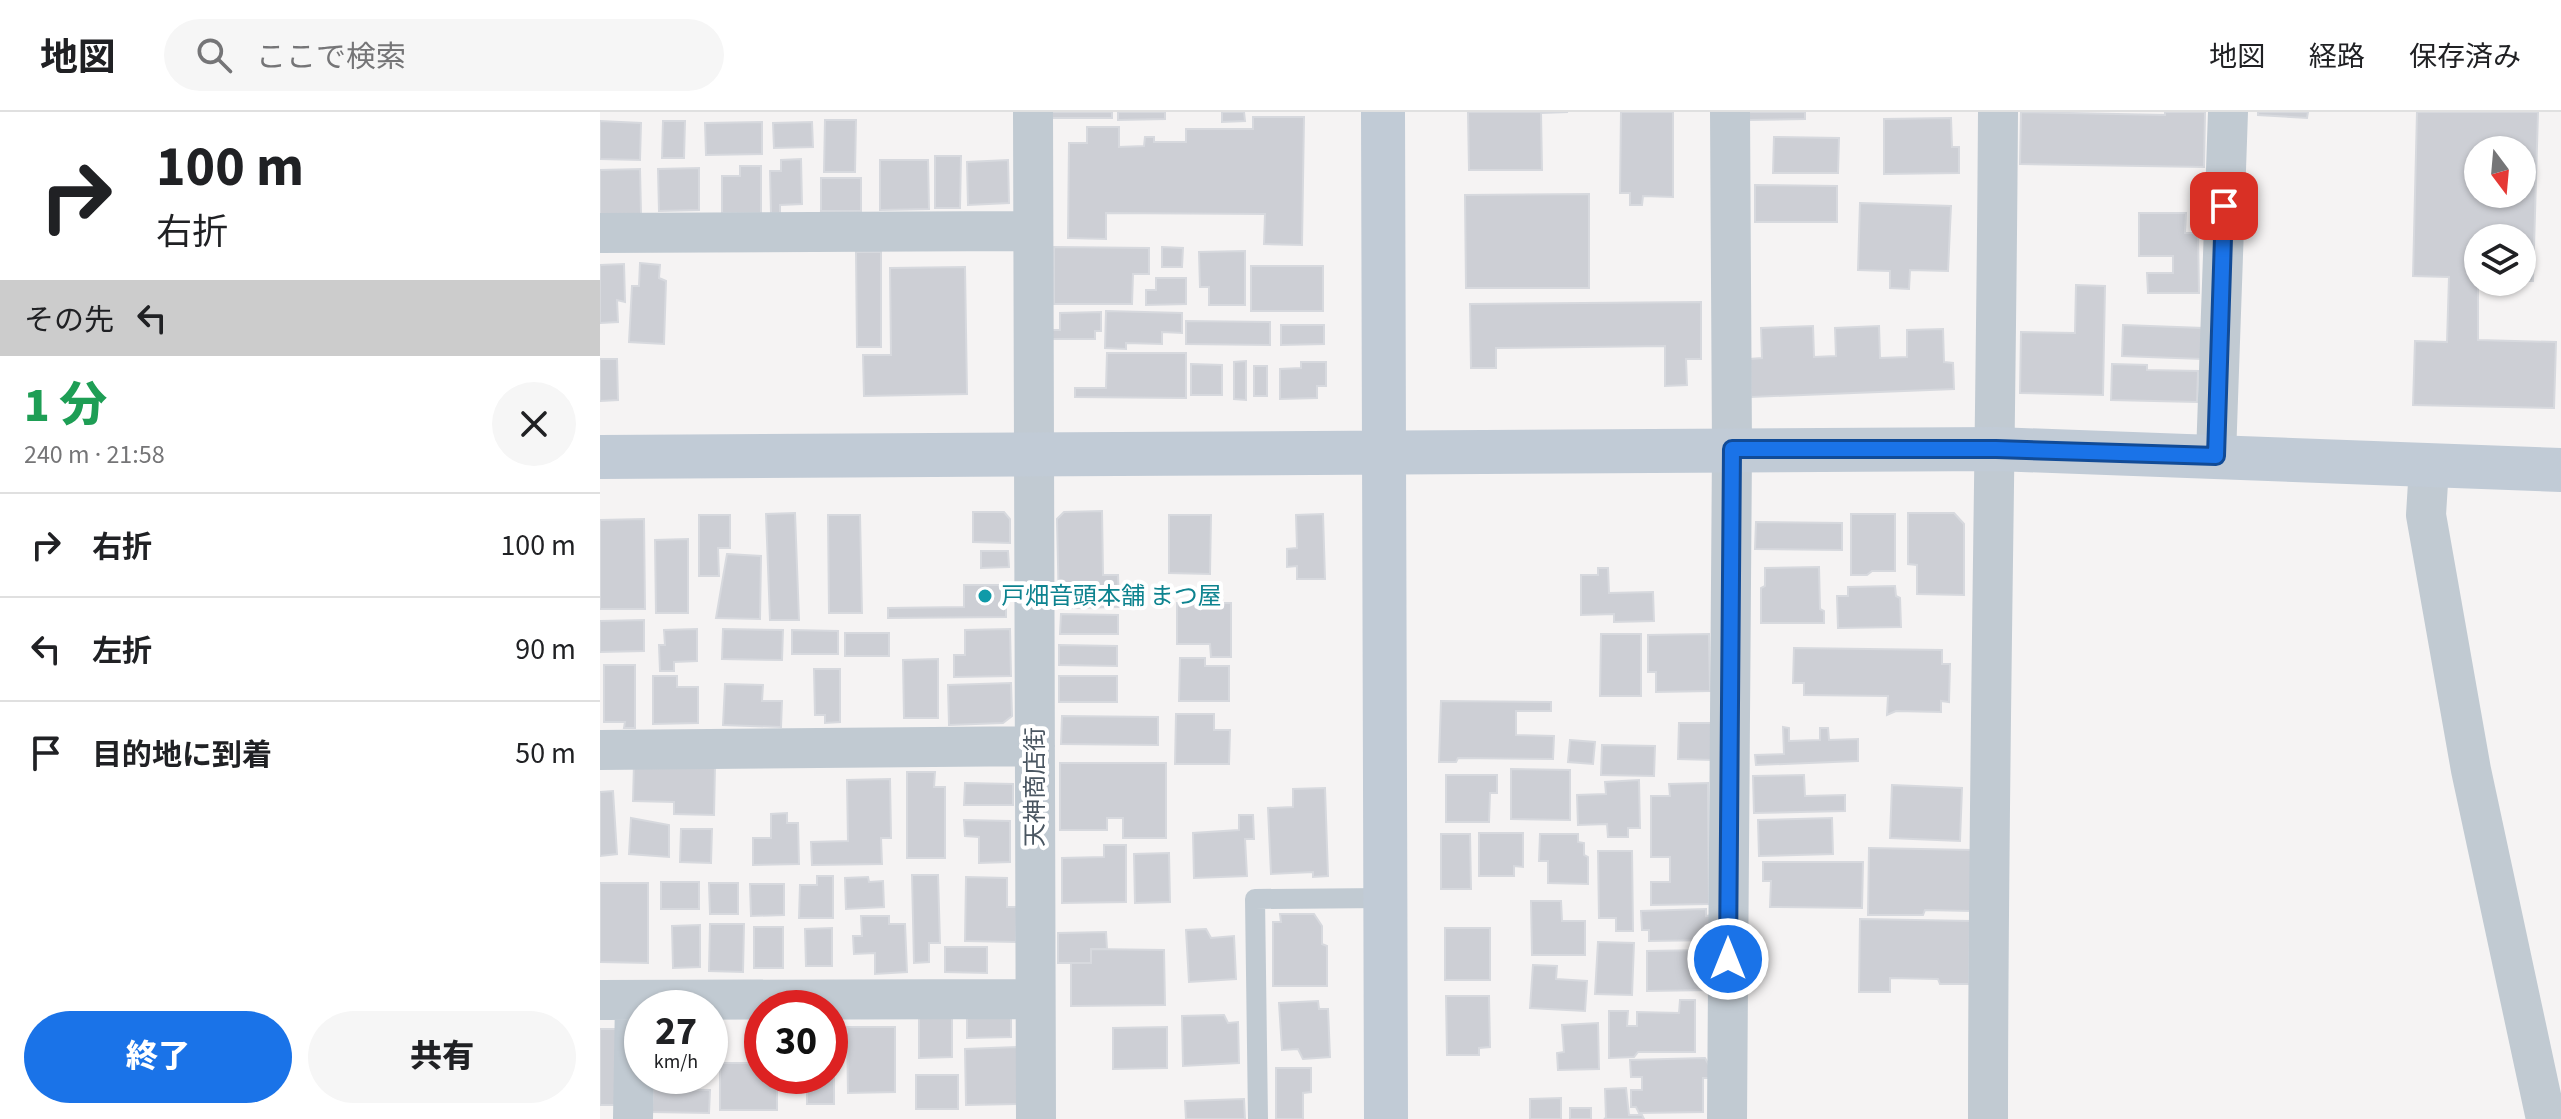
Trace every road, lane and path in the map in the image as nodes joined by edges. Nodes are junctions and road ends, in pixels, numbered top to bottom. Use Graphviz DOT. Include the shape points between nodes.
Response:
graph roads {
  1 [pos="1033,112"];
  2 [pos="1383,112"];
  3 [pos="1730,112"];
  4 [pos="1998,112"];
  5 [pos="2228,112"];
  6 [pos="1033,231"];
  7 [pos="600,233"];
  8 [pos="1732,449"];
  9 [pos="1996,449"];
  10 [pos="1382,452"];
  11 [pos="1034,454"];
  12 [pos="2216,456"];
  13 [pos="600,457"];
  14 [pos="2429,467"];
  15 [pos="2561,470"];
  16 [pos="1035,746"];
  17 [pos="600,750"];
  18 [pos="1384,898"];
  19 [pos="1035,999"];
  20 [pos="617,1000"];
  21 [pos="633,1119"];
  22 [pos="1036,1119"];
  23 [pos="1258,1119"];
  24 [pos="1386,1119"];
  25 [pos="1727,1119"];
  26 [pos="1988,1119"];
  27 [pos="2546,1119"];
  1 -- 6 [label="street, 天神商店街"];
  2 -- 10 [label="street"];
  3 -- 8 [label="street"];
  4 -- 9 [label="street"];
  5 -- 12 [label="street"];
  6 -- 7 [label="street"];
  6 -- 11 [label="street, 天神商店街"];
  8 -- 9 [label="street"];
  8 -- 10 [label="street"];
  8 -- 25 [label="street"];
  9 -- 12 [label="street"];
  9 -- 26 [label="street"];
  10 -- 11 [label="street"];
  10 -- 18 [label="street"];
  11 -- 13 [label="street"];
  11 -- 16 [label="street, 天神商店街"];
  12 -- 14 [label="street"];
  14 -- 15 [label="street"];
  14 -- 27 [label="street" via="2426,515 2465,740"];
  16 -- 17 [label="street"];
  16 -- 19 [label="street, 天神商店街"];
  18 -- 23 [label="lane" via="1255,899"];
  18 -- 24 [label="street"];
  19 -- 20 [label="street"];
  19 -- 22 [label="street, 天神商店街"];
  20 -- 21 [label="street"];
}
